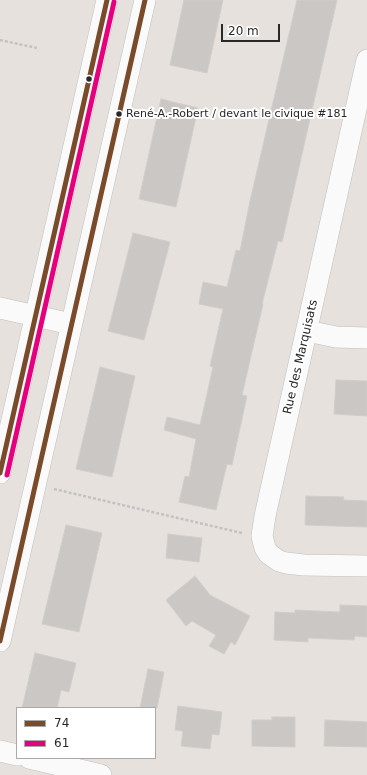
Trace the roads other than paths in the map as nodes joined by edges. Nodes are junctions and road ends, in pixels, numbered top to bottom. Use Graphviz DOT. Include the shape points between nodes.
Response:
graph roads {
  1 [pos="107,0"];
  2 [pos="145,0"];
  3 [pos="367,60"];
  4 [pos="0,308"];
  5 [pos="35,316"];
  6 [pos="71,324"];
  7 [pos="307,331"];
  8 [pos="367,338"];
  9 [pos="0,473"];
  10 [pos="367,566"];
  11 [pos="0,641"];
  12 [pos="0,751"];
  13 [pos="16,755"];
  14 [pos="33,759"];
  15 [pos="101,775"];
  1 -- 5 [label="street"];
  2 -- 6 [label="street"];
  3 -- 7 [label="street, Rue des Marquisats"];
  4 -- 5 [label="street"];
  5 -- 6 [label="street"];
  5 -- 9 [label="street"];
  6 -- 11 [label="street"];
  7 -- 8 [label="street" via="336,337"];
  7 -- 10 [label="street, Rue des Marquisats" via="262,527 263,542 269,554 286,563"];
  12 -- 13 [label="street"];
  14 -- 15 [label="street"];
}
